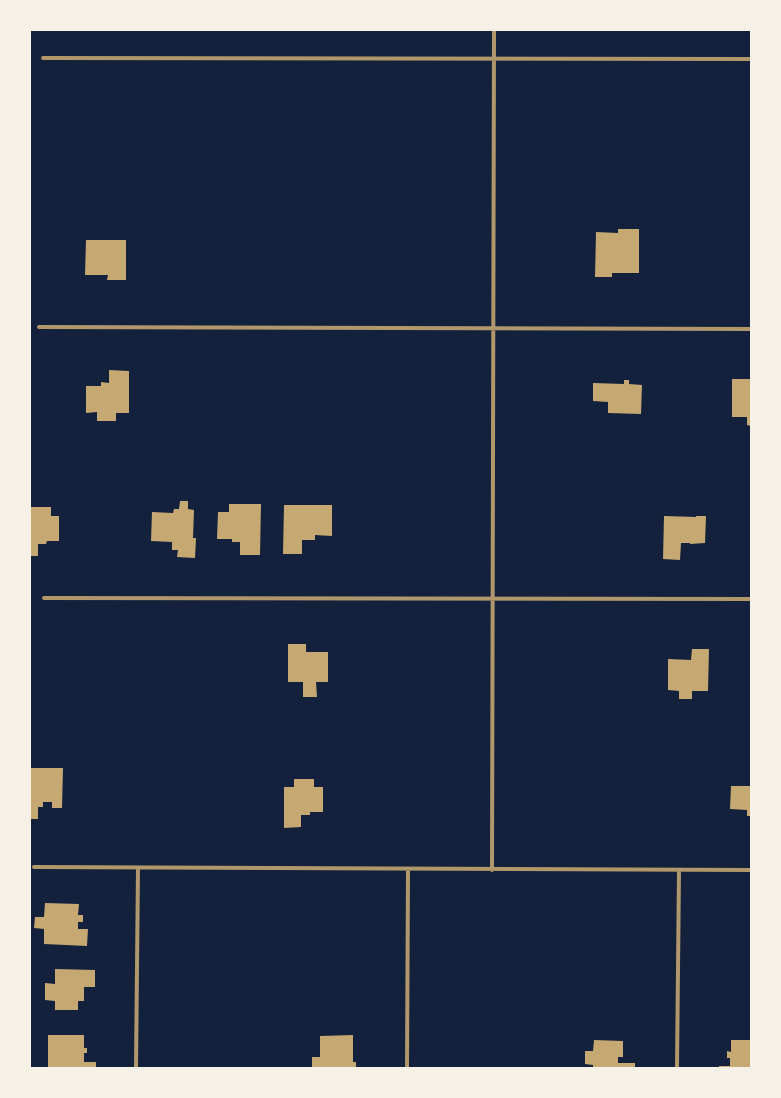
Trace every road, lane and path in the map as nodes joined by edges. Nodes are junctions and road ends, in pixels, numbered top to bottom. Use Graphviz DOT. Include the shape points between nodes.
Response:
graph roads {
  1 [pos="494,30"];
  2 [pos="494,57"];
  3 [pos="43,58"];
  4 [pos="751,59"];
  5 [pos="39,327"];
  6 [pos="493,328"];
  7 [pos="751,329"];
  8 [pos="44,598"];
  9 [pos="493,599"];
  10 [pos="751,599"];
  11 [pos="34,867"];
  12 [pos="138,868"];
  13 [pos="408,870"];
  14 [pos="492,870"];
  15 [pos="679,870"];
  16 [pos="751,870"];
  17 [pos="136,1068"];
  18 [pos="407,1068"];
  19 [pos="677,1068"];
  1 -- 2 [label="street"];
  2 -- 3 [label="street"];
  2 -- 4 [label="street"];
  2 -- 6 [label="street"];
  5 -- 6 [label="street"];
  6 -- 7 [label="street"];
  6 -- 9 [label="street"];
  8 -- 9 [label="street"];
  9 -- 10 [label="street"];
  9 -- 14 [label="street"];
  11 -- 12 [label="street"];
  12 -- 13 [label="street"];
  12 -- 17 [label="street"];
  13 -- 14 [label="street"];
  13 -- 18 [label="street"];
  14 -- 15 [label="street"];
  15 -- 16 [label="street"];
  15 -- 19 [label="street"];
}
